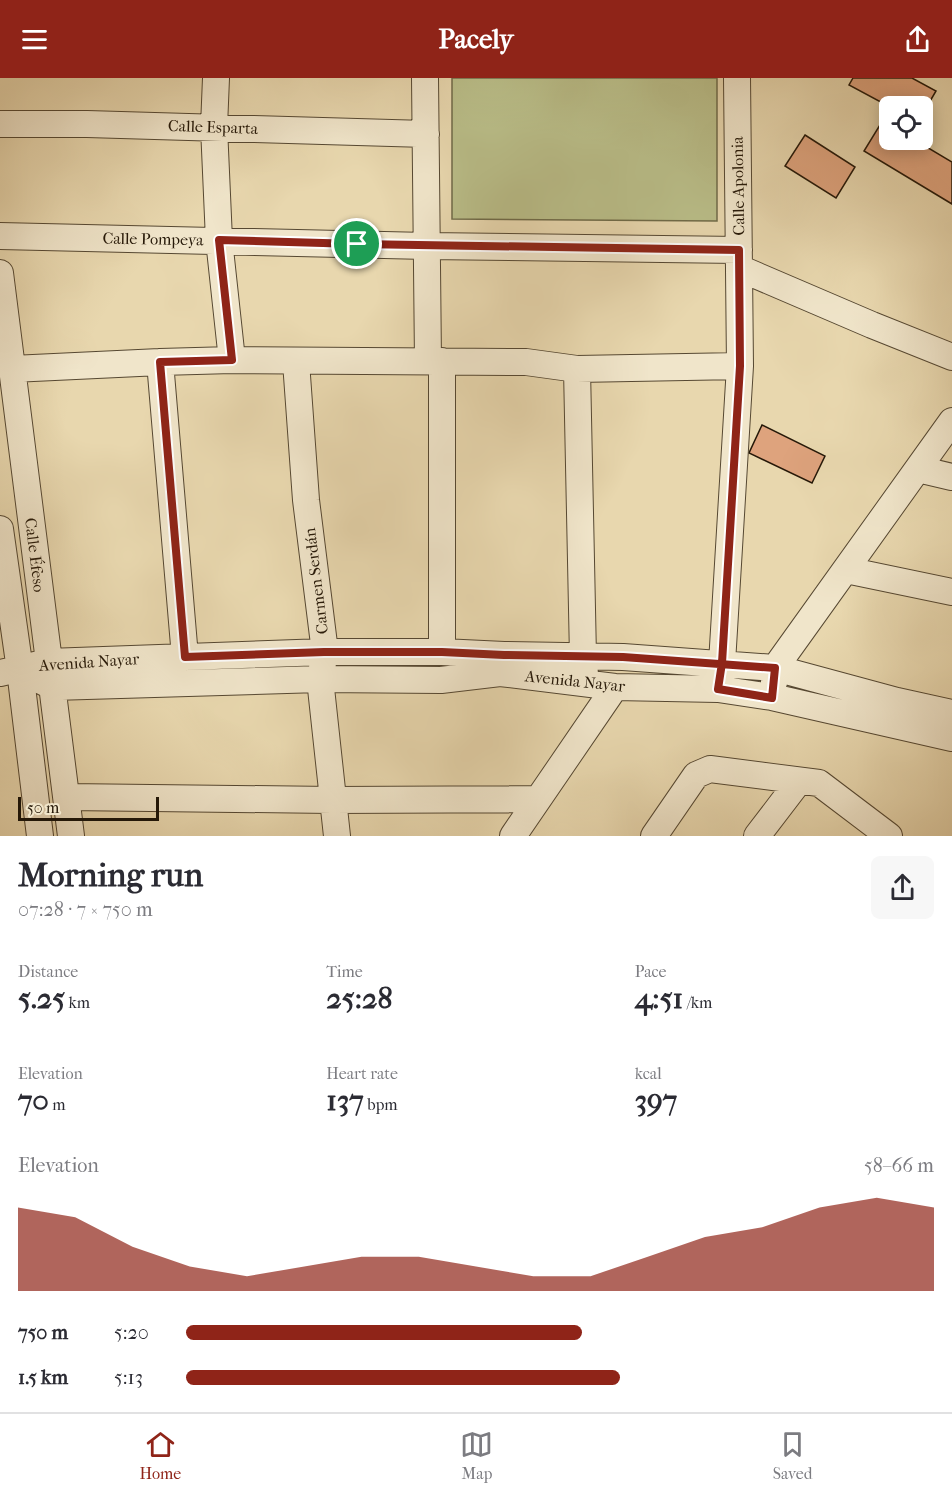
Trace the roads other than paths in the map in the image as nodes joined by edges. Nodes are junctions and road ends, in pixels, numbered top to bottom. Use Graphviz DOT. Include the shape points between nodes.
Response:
graph roads {
  1 [pos="216,78"];
  2 [pos="425,78"];
  3 [pos="737,78"];
  4 [pos="0,124"];
  5 [pos="214,127"];
  6 [pos="426,134"];
  7 [pos="0,236"];
  8 [pos="219,240"];
  9 [pos="427,246"];
  10 [pos="739,259"];
  11 [pos="0,273"];
  12 [pos="952,357"];
  13 [pos="232,360"];
  14 [pos="435,361"];
  15 [pos="160,362"];
  16 [pos="296,362"];
  17 [pos="740,366"];
  18 [pos="12,369"];
  19 [pos="577,369"];
  20 [pos="952,421"];
  21 [pos="918,469"];
  22 [pos="952,477"];
  23 [pos="0,529"];
  24 [pos="846,570"];
  25 [pos="952,592"];
  26 [pos="324,652"];
  27 [pos="442,652"];
  28 [pos="185,657"];
  29 [pos="583,657"];
  30 [pos="48,662"];
  31 [pos="722,663"];
  32 [pos="775,668"];
  33 [pos="10,671"];
  34 [pos="320,679"];
  35 [pos="586,683"];
  36 [pos="53,687"];
  37 [pos="615,687"];
  38 [pos="718,689"];
  39 [pos="772,698"];
  40 [pos="952,713"];
  41 [pos="952,738"];
  42 [pos="799,781"];
  43 [pos="67,797"];
  44 [pos="537,799"];
  45 [pos="332,800"];
  46 [pos="40,836"];
  47 [pos="71,836"];
  48 [pos="336,836"];
  49 [pos="513,836"];
  50 [pos="654,836"];
  51 [pos="757,836"];
  52 [pos="889,836"];
  1 -- 5 [label="street"];
  2 -- 6 [label="street"];
  3 -- 10 [label="street, Calle Apolonia"];
  4 -- 5 [label="street, Calle Esparta"];
  5 -- 6 [label="street, Calle Esparta"];
  5 -- 8 [label="street"];
  6 -- 9 [label="street"];
  7 -- 8 [label="street, Calle Pompeya"];
  8 -- 9 [label="street, Calle Pompeya"];
  8 -- 13 [label="street"];
  9 -- 10 [label="street, Calle Pompeya"];
  9 -- 14 [label="street"];
  10 -- 12 [label="street" via="872,325"];
  10 -- 17 [label="street, Calle Apolonia"];
  11 -- 18 [label="street, Calle Éfeso"];
  13 -- 15 [label="street"];
  13 -- 16 [label="street"];
  14 -- 16 [label="street"];
  14 -- 19 [label="street" via="526,362"];
  14 -- 27 [label="street"];
  15 -- 18 [label="street"];
  15 -- 28 [label="street"];
  16 -- 26 [label="street, Carmen Serdán" via="306,500"];
  17 -- 19 [label="street"];
  17 -- 31 [label="street, Calle Apolonia"];
  18 -- 30 [label="street, Calle Éfeso"];
  19 -- 29 [label="street"];
  20 -- 21 [label="street"];
  21 -- 22 [label="street"];
  21 -- 24 [label="street"];
  23 -- 33 [label="street"];
  24 -- 25 [label="street"];
  24 -- 32 [label="street"];
  26 -- 27 [label="street, Avenida Nayar"];
  26 -- 28 [label="street, Avenida Nayar"];
  26 -- 34 [label="street, Carmen Serdán"];
  27 -- 29 [label="street, Avenida Nayar"];
  28 -- 30 [label="street, Avenida Nayar"];
  29 -- 31 [label="street, Avenida Nayar"];
  29 -- 35 [label="street"];
  30 -- 33 [label="street, Avenida Nayar"];
  30 -- 36 [label="street, Calle Éfeso"];
  31 -- 32 [label="street, Avenida Nayar"];
  31 -- 38 [label="street, Calle Apolonia"];
  32 -- 39 [label="street"];
  32 -- 40 [label="street, Avenida Nayar"];
  33 -- 36 [label="street, Avenida Nayar"];
  33 -- 46 [label="street"];
  34 -- 35 [label="street, Avenida Nayar" via="441,680 500,673"];
  34 -- 36 [label="street, Avenida Nayar"];
  34 -- 45 [label="street, Carmen Serdán"];
  35 -- 37 [label="street, Avenida Nayar"];
  36 -- 43 [label="street, Calle Éfeso"];
  37 -- 38 [label="street, Avenida Nayar"];
  37 -- 44 [label="street"];
  38 -- 39 [label="street, Avenida Nayar"];
  39 -- 41 [label="street, Avenida Nayar"];
  42 -- 50 [label="street" via="710,769 696,775"];
  42 -- 51 [label="street"];
  42 -- 52 [label="street" via="819,783"];
  43 -- 45 [label="street"];
  43 -- 47 [label="street, Calle Éfeso"];
  44 -- 45 [label="street"];
  44 -- 49 [label="street"];
  45 -- 48 [label="street, Carmen Serdán"];
}
